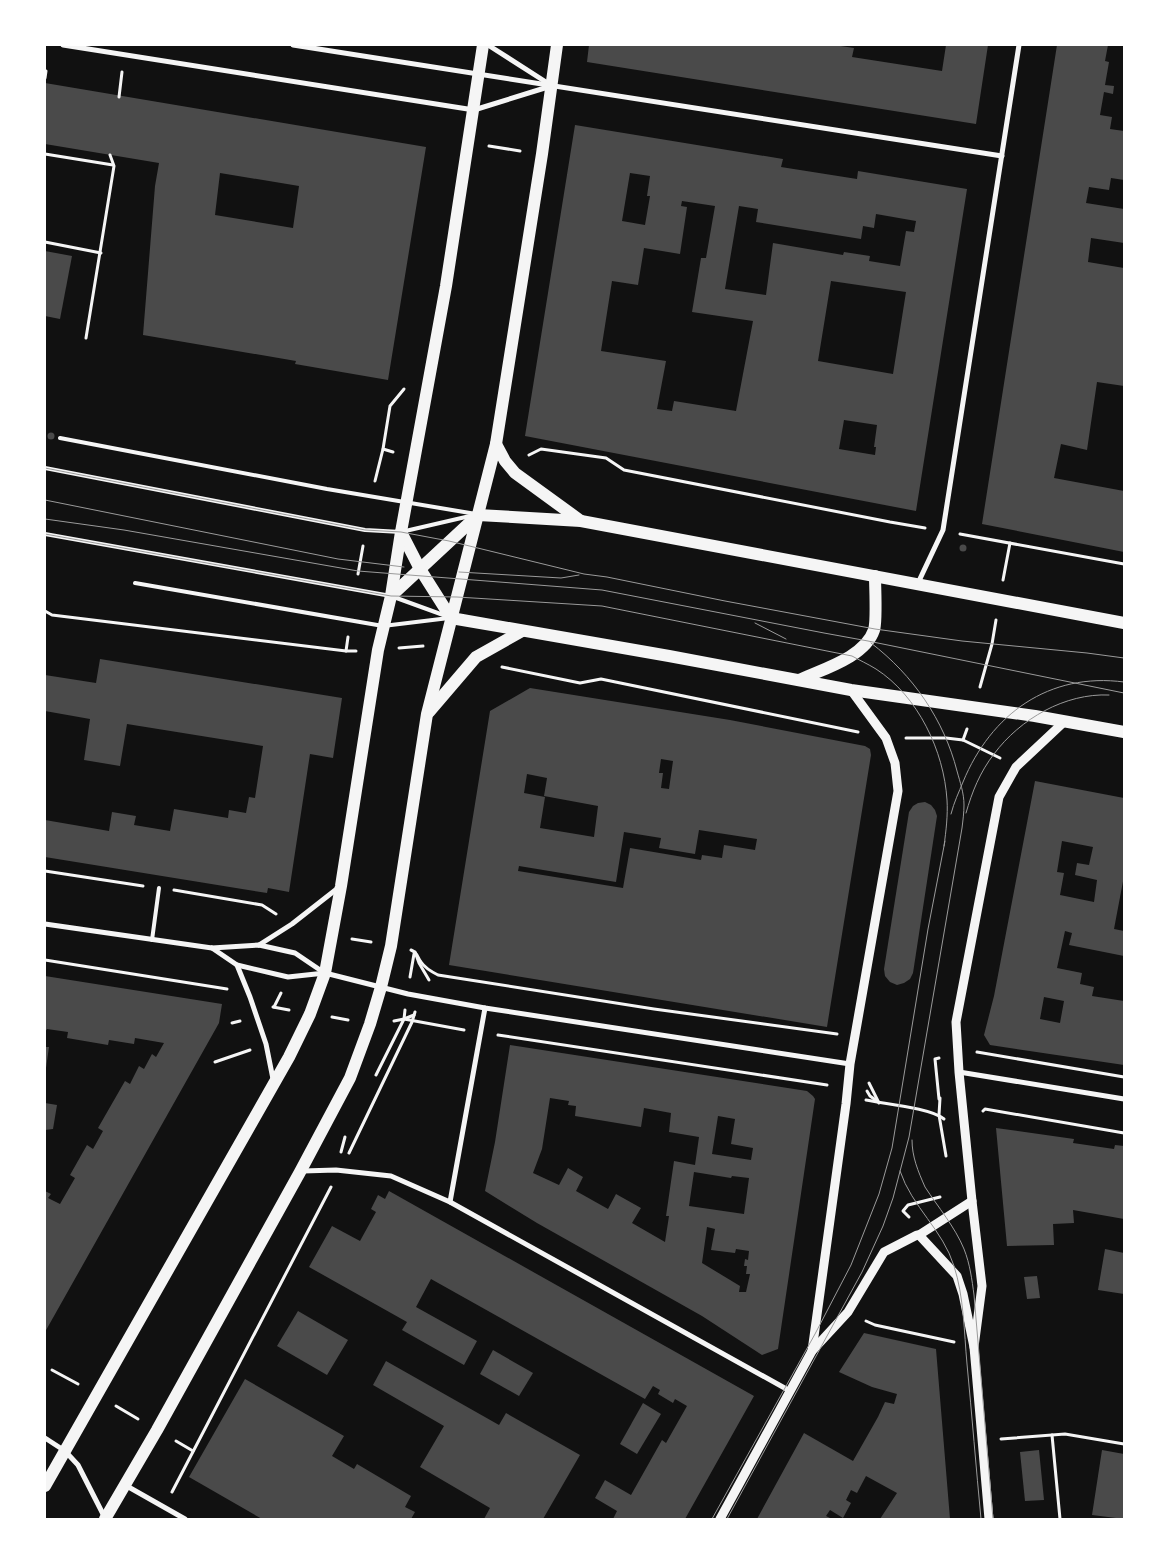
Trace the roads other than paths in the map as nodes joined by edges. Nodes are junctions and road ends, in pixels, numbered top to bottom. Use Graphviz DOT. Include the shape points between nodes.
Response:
graph roads {
  1 [pos="63,45"];
  2 [pos="293,45"];
  3 [pos="483,45"];
  4 [pos="488,45"];
  5 [pos="557,45"];
  6 [pos="1019,45"];
  7 [pos="479,74"];
  8 [pos="551,86"];
  9 [pos="474,110"];
  10 [pos="1002,156"];
  11 [pos="60,438"];
  12 [pos="496,444"];
  13 [pos="45,468"];
  14 [pos="407,503"];
  15 [pos="478,514"];
  16 [pos="581,521"];
  17 [pos="401,532"];
  18 [pos="45,534"];
  19 [pos="420,569"];
  20 [pos="875,576"];
  21 [pos="134,583"];
  22 [pos="917,584"];
  23 [pos="391,596"];
  24 [pos="451,618"];
  25 [pos="1124,623"];
  26 [pos="383,626"];
  27 [pos="522,631"];
  28 [pos="799,680"];
  29 [pos="851,690"];
  30 [pos="427,714"];
  31 [pos="1065,722"];
  32 [pos="1124,732"];
  33 [pos="341,886"];
  34 [pos="159,888"];
  35 [pos="45,924"];
  36 [pos="152,940"];
  37 [pos="259,945"];
  38 [pos="212,948"];
  39 [pos="237,966"];
  40 [pos="325,973"];
  41 [pos="381,987"];
  42 [pos="485,1008"];
  43 [pos="850,1064"];
  44 [pos="959,1072"];
  45 [pos="274,1082"];
  46 [pos="1124,1099"];
  47 [pos="300,1172"];
  48 [pos="972,1201"];
  49 [pos="450,1202"];
  50 [pos="919,1235"];
  51 [pos="974,1347"];
  52 [pos="812,1351"];
  53 [pos="790,1391"];
  54 [pos="45,1438"];
  55 [pos="60,1448"];
  56 [pos="125,1485"];
  57 [pos="45,1486"];
  58 [pos="105,1519"];
  59 [pos="185,1519"];
  60 [pos="720,1519"];
  61 [pos="989,1519"];
  1 -- 9 [label="street"];
  2 -- 7 [label="street"];
  3 -- 7 [label="main road"];
  4 -- 8 [label="street"];
  5 -- 8 [label="main road"];
  6 -- 10 [label="street"];
  7 -- 8 [label="street"];
  7 -- 9 [label="main road"];
  8 -- 9 [label="street"];
  8 -- 10 [label="street"];
  8 -- 12 [label="main road"];
  9 -- 14 [label="main road"];
  10 -- 22 [label="street" via="943,530"];
  11 -- 14 [label="lane"];
  12 -- 15 [label="main road"];
  12 -- 16 [label="main road" via="515,473"];
  13 -- 17 [label="lane" via="365,530"];
  14 -- 15 [label="lane"];
  14 -- 17 [label="main road"];
  15 -- 16 [label="main road"];
  15 -- 17 [label="lane"];
  15 -- 19 [label="main road"];
  15 -- 24 [label="main road"];
  16 -- 20 [label="main road"];
  17 -- 19 [label="main road"];
  17 -- 23 [label="main road"];
  18 -- 23 [label="lane"];
  19 -- 23 [label="main road"];
  19 -- 24 [label="main road"];
  20 -- 22 [label="main road"];
  20 -- 28 [label="main road" via="875,629 868,641 852,656"];
  21 -- 26 [label="lane"];
  22 -- 25 [label="main road"];
  23 -- 24 [label="lane"];
  23 -- 26 [label="main road"];
  24 -- 26 [label="lane"];
  24 -- 27 [label="main road"];
  24 -- 30 [label="main road"];
  26 -- 33 [label="main road"];
  27 -- 28 [label="main road"];
  27 -- 30 [label="main road" via="476,657"];
  28 -- 29 [label="main road"];
  29 -- 31 [label="main road"];
  29 -- 43 [label="street" via="886,738 895,763 898,791"];
  30 -- 41 [label="main road" via="391,946"];
  31 -- 32 [label="main road"];
  31 -- 44 [label="street" via="1016,766 998,797 956,1022"];
  33 -- 37 [label="street"];
  33 -- 40 [label="main road"];
  34 -- 36 [label="lane"];
  35 -- 36 [label="street"];
  36 -- 38 [label="street"];
  37 -- 38 [label="street"];
  37 -- 40 [label="street" via="295,953"];
  38 -- 39 [label="street"];
  39 -- 40 [label="street" via="288,977"];
  39 -- 45 [label="street" via="266,1044"];
  40 -- 41 [label="street"];
  40 -- 45 [label="main road" via="310,1014"];
  41 -- 42 [label="street"];
  41 -- 47 [label="main road" via="350,1078"];
  42 -- 43 [label="street"];
  42 -- 49 [label="street"];
  43 -- 52 [label="street"];
  44 -- 46 [label="street"];
  44 -- 48 [label="street"];
  45 -- 55 [label="main road" via="97,1395"];
  47 -- 49 [label="street" via="341,1171 390,1176"];
  47 -- 56 [label="main road"];
  48 -- 50 [label="street"];
  48 -- 51 [label="street" via="982,1286"];
  49 -- 53 [label="street"];
  50 -- 51 [label="street" via="957,1276"];
  50 -- 52 [label="street" via="884,1252 848,1312"];
  51 -- 61 [label="street"];
  52 -- 53 [label="street"];
  53 -- 60 [label="street"];
  54 -- 55 [label="street"];
  55 -- 57 [label="main road"];
  55 -- 58 [label="street" via="78,1465"];
  56 -- 58 [label="main road"];
  56 -- 59 [label="street"];
}
